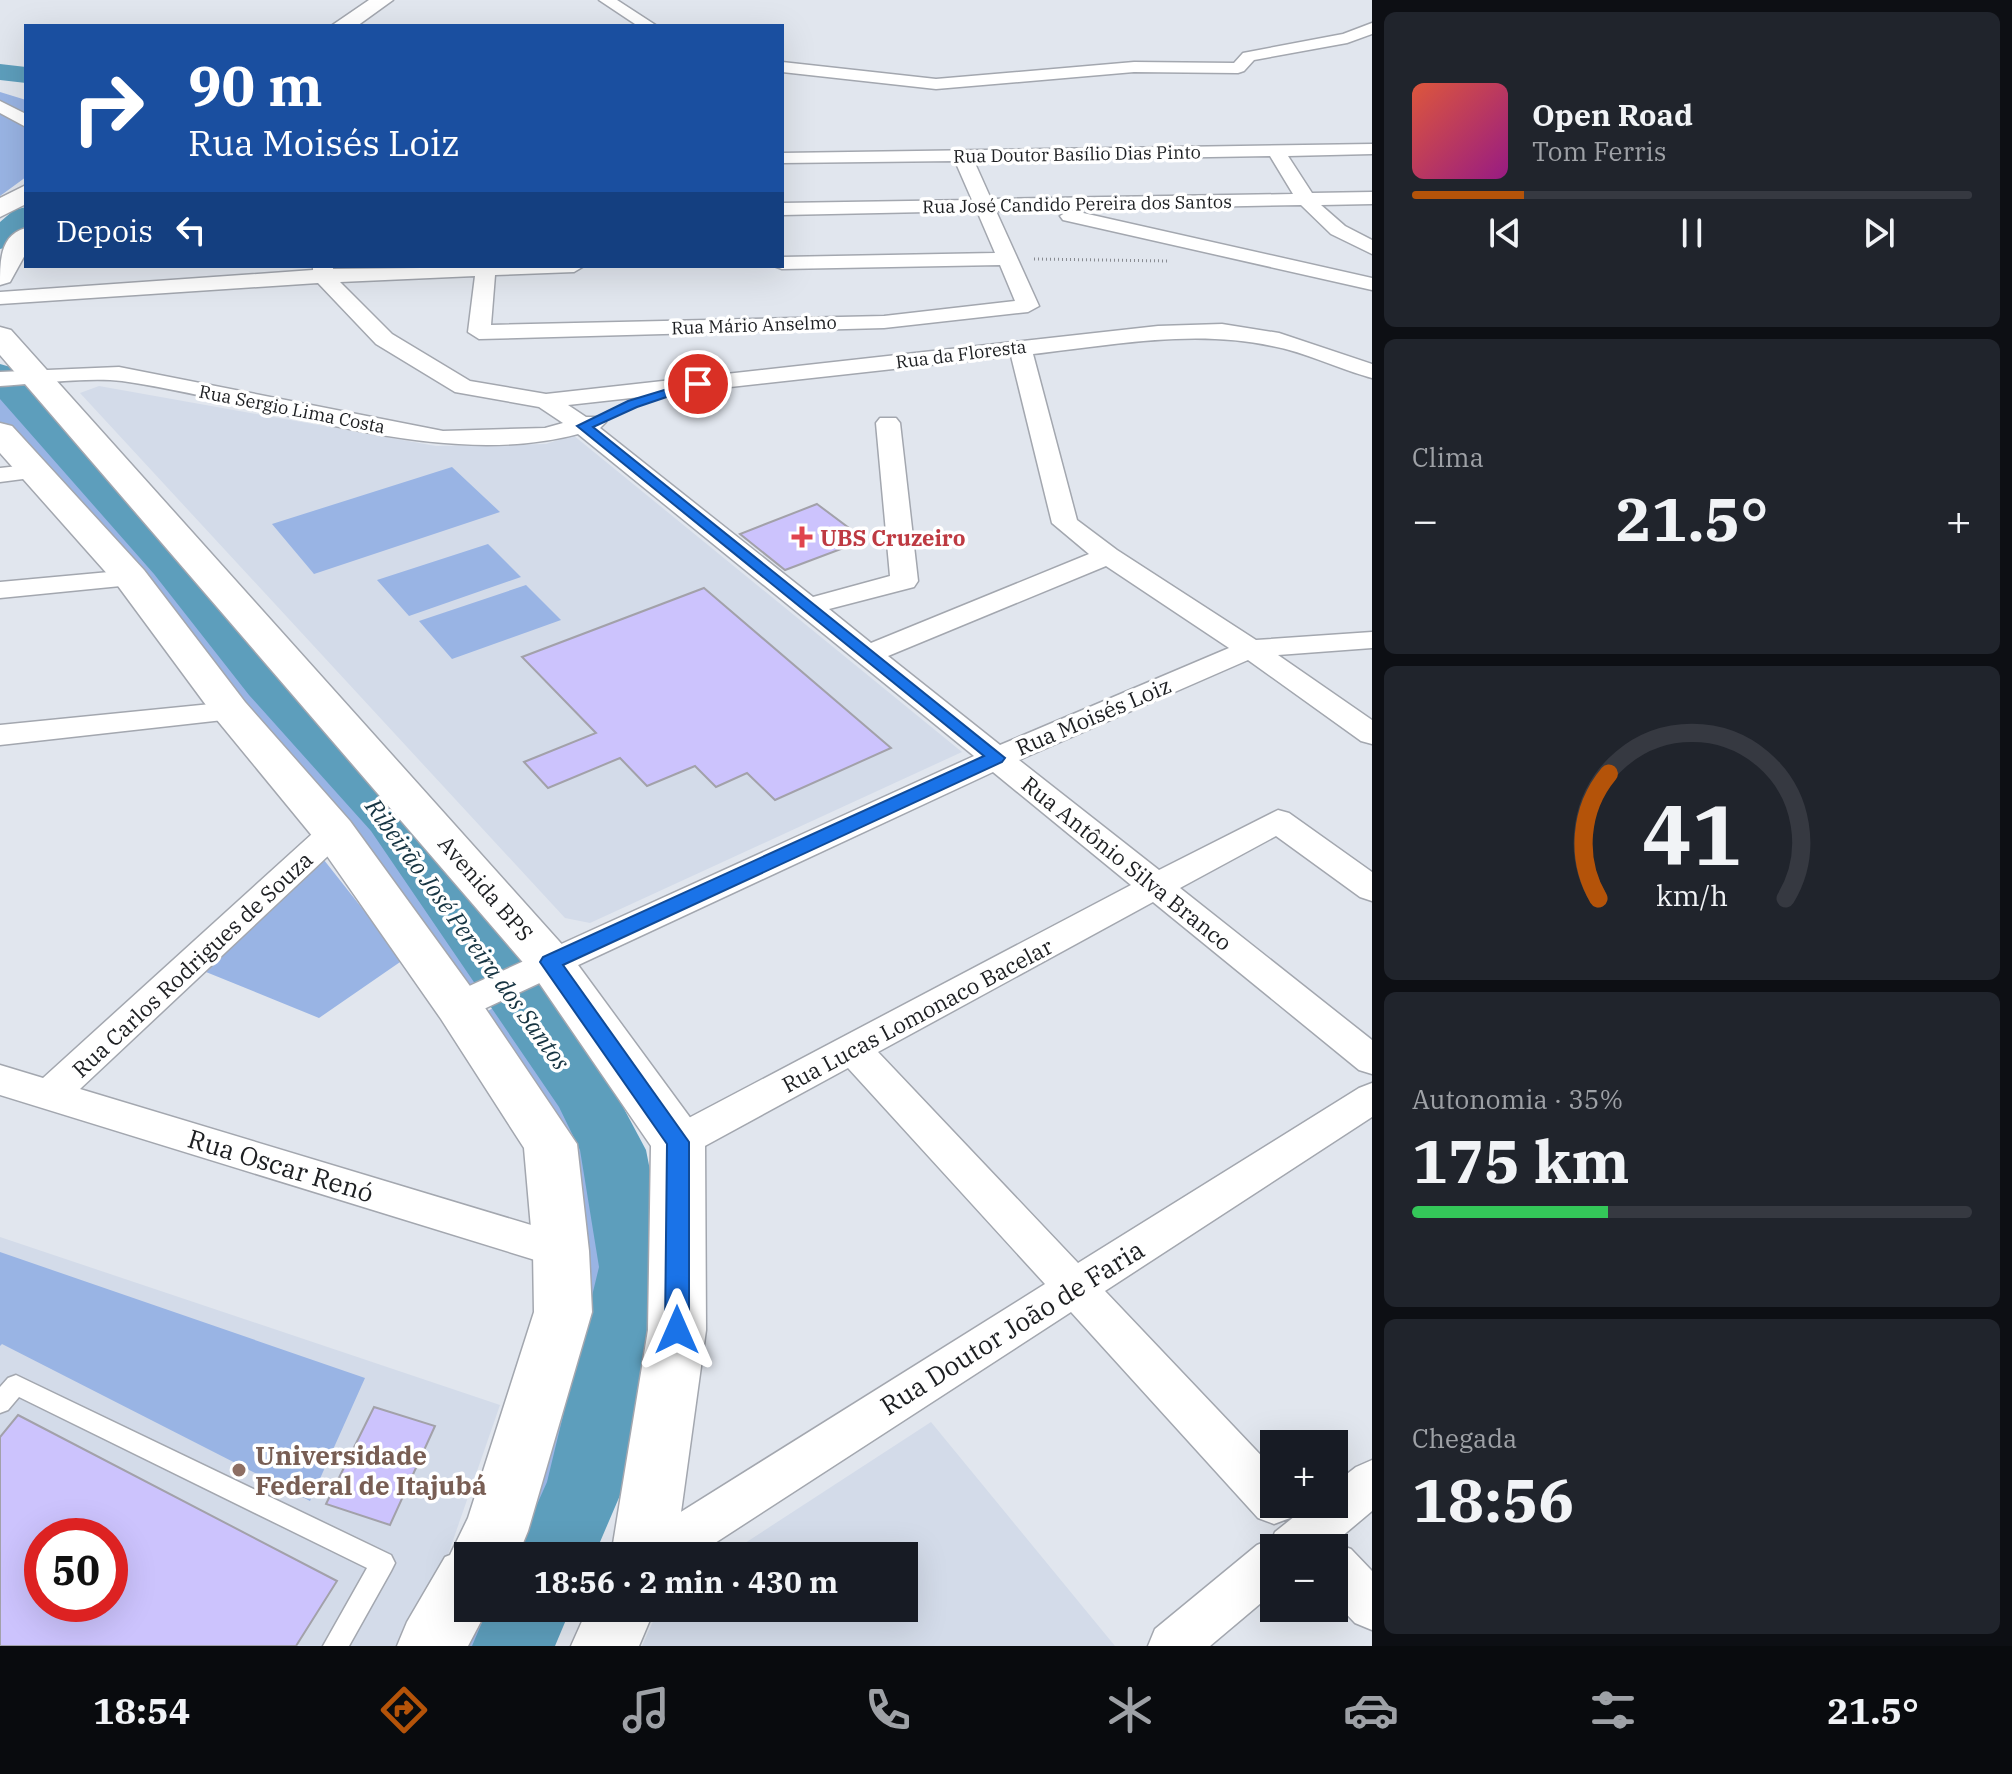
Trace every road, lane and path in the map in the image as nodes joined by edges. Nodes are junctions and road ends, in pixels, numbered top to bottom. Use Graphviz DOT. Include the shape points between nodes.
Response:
graph roads {
  1 [pos="383,0"];
  2 [pos="402,0"];
  3 [pos="607,0"];
  4 [pos="345,24"];
  5 [pos="367,24"];
  6 [pos="642,24"];
  7 [pos="1372,28"];
  8 [pos="784,67"];
  9 [pos="0,97"];
  10 [pos="0,106"];
  11 [pos="24,108"];
  12 [pos="24,121"];
  13 [pos="1372,149"];
  14 [pos="1276,150"];
  15 [pos="962,155"];
  16 [pos="784,158"];
  17 [pos="24,194"];
  18 [pos="1372,198"];
  19 [pos="1304,199"];
  20 [pos="983,205"];
  21 [pos="1024,205"];
  22 [pos="0,209"];
  23 [pos="784,209"];
  24 [pos="24,239"];
  25 [pos="1372,248"];
  26 [pos="1009,259"];
  27 [pos="1167,261"];
  28 [pos="784,263"];
  29 [pos="445,268"];
  30 [pos="486,268"];
  31 [pos="323,271"];
  32 [pos="0,276"];
  33 [pos="1372,284"];
  34 [pos="0,298"];
  35 [pos="884,322"];
  36 [pos="0,336"];
  37 [pos="1020,346"];
  38 [pos="913,359"];
  39 [pos="1372,371"];
  40 [pos="24,378"];
  41 [pos="698,384"];
  42 [pos="546,401"];
  43 [pos="888,423"];
  44 [pos="583,426"];
  45 [pos="0,433"];
  46 [pos="19,473"];
  47 [pos="1108,556"];
  48 [pos="131,578"];
  49 [pos="0,590"];
  50 [pos="809,606"];
  51 [pos="1372,640"];
  52 [pos="1250,649"];
  53 [pos="868,654"];
  54 [pos="231,711"];
  55 [pos="12,734"];
  56 [pos="1372,734"];
  57 [pos="0,757"];
  58 [pos="996,758"];
  59 [pos="334,832"];
  60 [pos="1155,886"];
  61 [pos="1372,889"];
  62 [pos="542,966"];
  63 [pos="476,997"];
  64 [pos="853,1049"];
  65 [pos="1372,1060"];
  66 [pos="0,1080"];
  67 [pos="50,1095"];
  68 [pos="1372,1098"];
  69 [pos="678,1142"];
  70 [pos="561,1251"];
  71 [pos="1075,1287"];
  72 [pos="0,1403"];
  73 [pos="1372,1482"];
  74 [pos="1292,1534"];
  75 [pos="1301,1534"];
  76 [pos="490,1542"];
  77 [pos="645,1542"];
  78 [pos="675,1542"];
  79 [pos="1260,1569"];
  80 [pos="1348,1585"];
  81 [pos="454,1605"];
  82 [pos="1372,1606"];
  83 [pos="616,1622"];
  84 [pos="335,1646"];
  85 [pos="431,1646"];
  86 [pos="605,1646"];
  87 [pos="1172,1646"];
  1 -- 4 [label="main road"];
  2 -- 5 [label="main road"];
  3 -- 6 [label="street"];
  7 -- 8 [label="street" via="1347,38 1249,56 1238,68 1134,67 936,84"];
  9 -- 11 [label="street"];
  10 -- 12 [label="street"];
  13 -- 14 [label="street, Rua Doutor Basílio Dias Pinto"];
  14 -- 15 [label="street, Rua Doutor Basílio Dias Pinto"];
  14 -- 19 [label="street"];
  15 -- 16 [label="street, Rua Doutor Basílio Dias Pinto"];
  15 -- 20 [label="street"];
  17 -- 22 [label="main road"];
  18 -- 19 [label="street, Rua José Candido Pereira dos Santos"];
  19 -- 21 [label="street, Rua José Candido Pereira dos Santos"];
  19 -- 25 [label="street" via="1329,226"];
  20 -- 21 [label="street, Rua José Candido Pereira dos Santos"];
  20 -- 23 [label="street, Rua José Candido Pereira dos Santos"];
  20 -- 26 [label="street"];
  21 -- 33 [label="street"];
  24 -- 32 [label="main road"];
  26 -- 27 [label="path"];
  26 -- 28 [label="street"];
  26 -- 35 [label="street, Rua Mário Anselmo" via="1028,306"];
  29 -- 31 [label="street"];
  30 -- 35 [label="street, Rua Mário Anselmo" via="479,332"];
  31 -- 34 [label="street"];
  31 -- 42 [label="street, Rua da Floresta" via="384,339 463,387"];
  35 -- 38 [label="street"];
  36 -- 40 [label="main road, Avenida BPS"];
  37 -- 38 [label="street, Rua da Floresta"];
  37 -- 39 [label="street, Rua da Floresta" via="1222,331 1279,340"];
  37 -- 47 [label="street" via="1065,523"];
  38 -- 41 [label="street, Rua da Floresta"];
  40 -- 44 [label="street, Rua Sergio Lima Costa" via="119,374 443,438 546,435"];
  40 -- 62 [label="main road, Avenida BPS"];
  41 -- 42 [label="street, Rua da Floresta"];
  41 -- 44 [label="street, Rua Sergio Lima Costa"];
  42 -- 44 [label="street, Rua da Floresta"];
  43 -- 50 [label="street" via="904,581"];
  44 -- 50 [label="street, Rua Antônio Silva Branco"];
  45 -- 46 [label="main road"];
  46 -- 48 [label="main road"];
  47 -- 52 [label="street"];
  47 -- 53 [label="street"];
  48 -- 49 [label="street"];
  48 -- 54 [label="main road"];
  50 -- 53 [label="street, Rua Antônio Silva Branco"];
  51 -- 52 [label="street, Rua Moisés Loiz"];
  52 -- 56 [label="street"];
  52 -- 58 [label="street, Rua Moisés Loiz"];
  53 -- 58 [label="street, Rua Antônio Silva Branco"];
  54 -- 55 [label="street"];
  54 -- 59 [label="main road"];
  55 -- 57 [label="street"];
  58 -- 60 [label="street, Rua Antônio Silva Branco"];
  58 -- 62 [label="street, Rua Moisés Loiz"];
  59 -- 63 [label="main road"];
  59 -- 67 [label="street, Rua Carlos Rodrigues de Souza"];
  60 -- 61 [label="street, Rua Lucas Lomonaco Bacelar" via="1278,821"];
  60 -- 64 [label="street, Rua Lucas Lomonaco Bacelar"];
  60 -- 65 [label="street, Rua Antônio Silva Branco"];
  62 -- 63 [label="street, Rua Moisés Loiz"];
  62 -- 69 [label="main road, Avenida BPS"];
  63 -- 70 [label="main road" via="550,1144"];
  64 -- 69 [label="street, Rua Lucas Lomonaco Bacelar"];
  64 -- 71 [label="street"];
  66 -- 67 [label="street, Rua Oscar Renó"];
  67 -- 70 [label="street, Rua Oscar Renó"];
  68 -- 71 [label="street, Rua Doutor João de Faria"];
  69 -- 77 [label="main road" via="677,1330"];
  70 -- 76 [label="main road" via="563,1312"];
  71 -- 74 [label="street"];
  71 -- 78 [label="street, Rua Doutor João de Faria"];
  72 -- 84 [label="lane" via="16,1385 383,1563"];
  73 -- 75 [label="street"];
  79 -- 87 [label="street"];
  80 -- 82 [label="street"];
  81 -- 85 [label="main road"];
  83 -- 86 [label="main road"];
}
